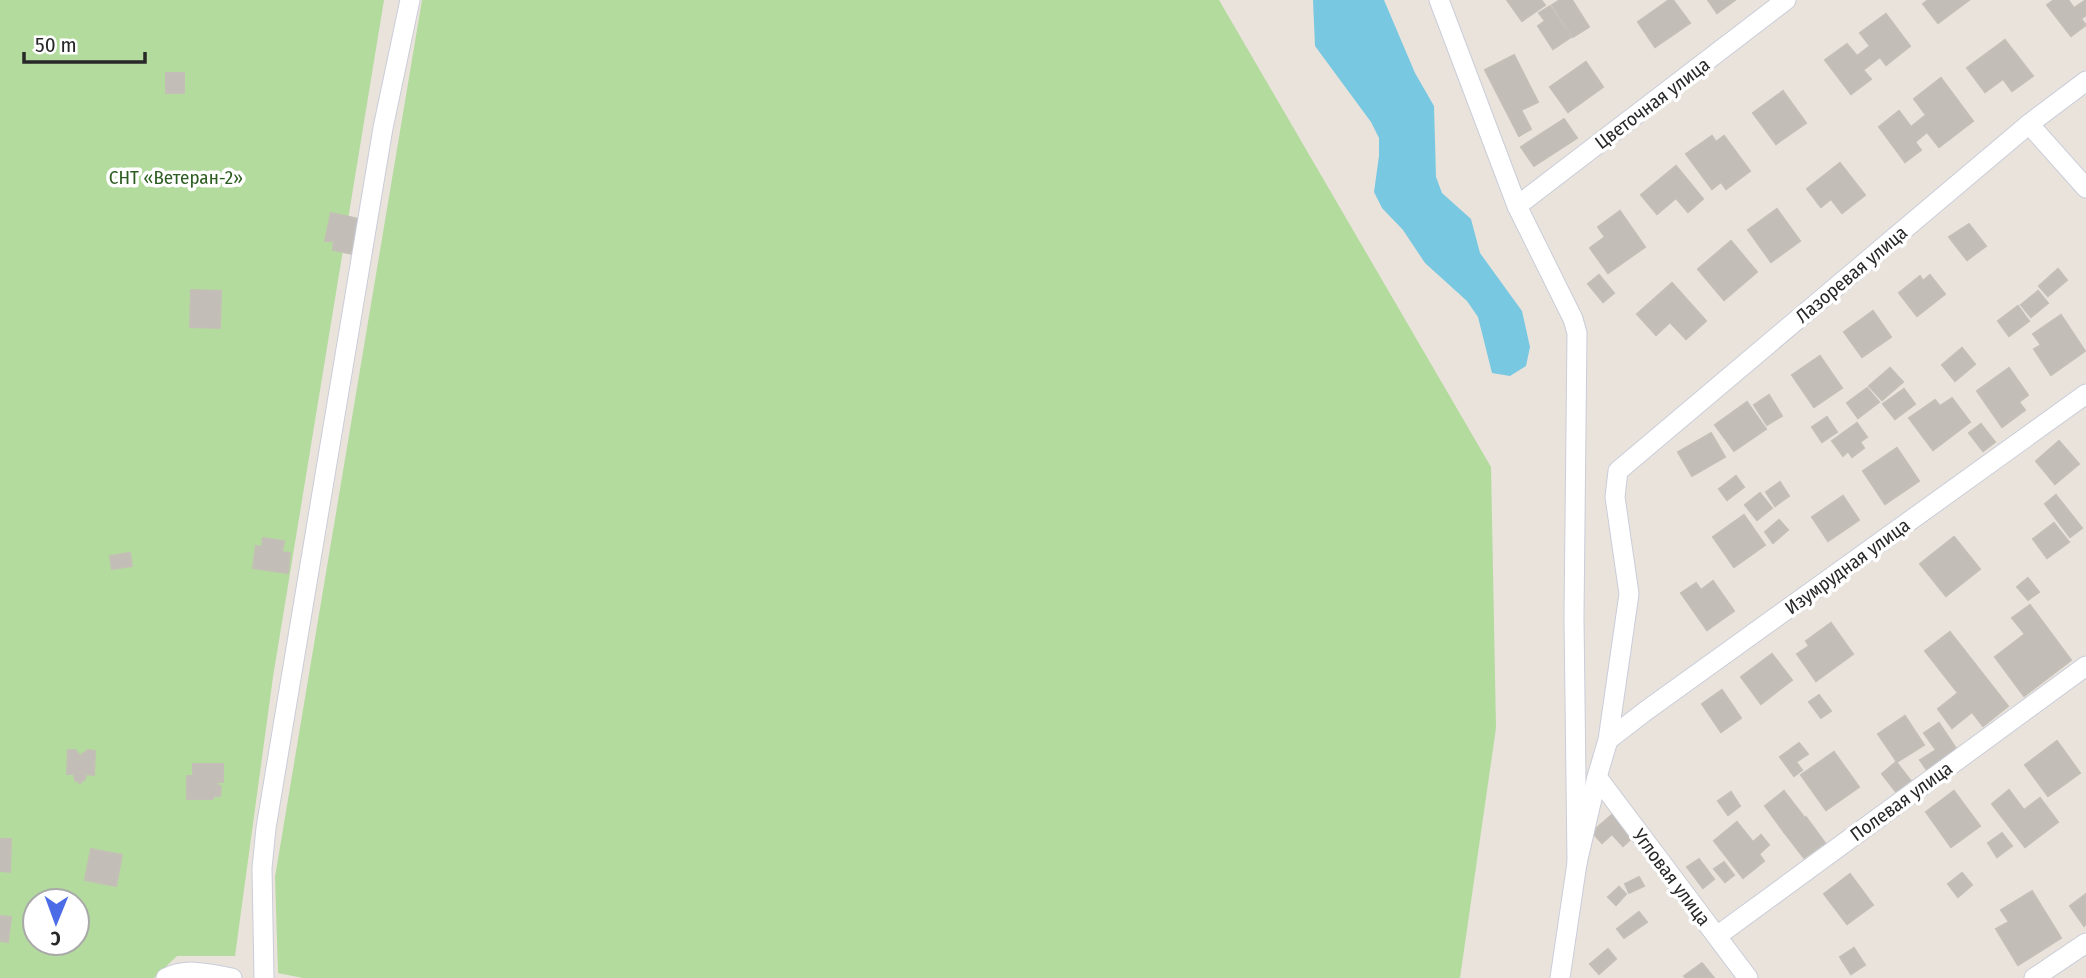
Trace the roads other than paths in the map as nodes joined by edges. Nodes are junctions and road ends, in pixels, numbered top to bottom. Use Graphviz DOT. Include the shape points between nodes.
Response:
graph roads {
  1 [pos="410,0"];
  2 [pos="1439,0"];
  3 [pos="1787,0"];
  4 [pos="2086,81"];
  5 [pos="2029,124"];
  6 [pos="2086,188"];
  7 [pos="1517,206"];
  8 [pos="2086,394"];
  9 [pos="2086,666"];
  10 [pos="1608,740"];
  11 [pos="1597,777"];
  12 [pos="1577,863"];
  13 [pos="1717,936"];
  14 [pos="2086,943"];
  15 [pos="166,978"];
  16 [pos="232,978"];
  17 [pos="264,978"];
  18 [pos="1560,978"];
  19 [pos="1748,978"];
  20 [pos="2034,978"];
  1 -- 17 [label="street" via="383,128 266,828"];
  2 -- 7 [label="street"];
  3 -- 7 [label="street, Цветочная улица"];
  4 -- 5 [label="street, Лазоревая улица"];
  5 -- 6 [label="street"];
  5 -- 10 [label="street, Лазоревая улица" via="1618,471 1615,497 1629,594"];
  7 -- 12 [label="street" via="1577,333"];
  8 -- 10 [label="street, Изумрудная улица"];
  9 -- 13 [label="street, Полевая улица"];
  10 -- 11 [label="street"];
  11 -- 12 [label="street"];
  11 -- 13 [label="street, Угловая улица"];
  12 -- 18 [label="street"];
  13 -- 19 [label="street, Угловая улица"];
  14 -- 20 [label="street"];
  15 -- 16 [label="street" via="191,972"];
}
